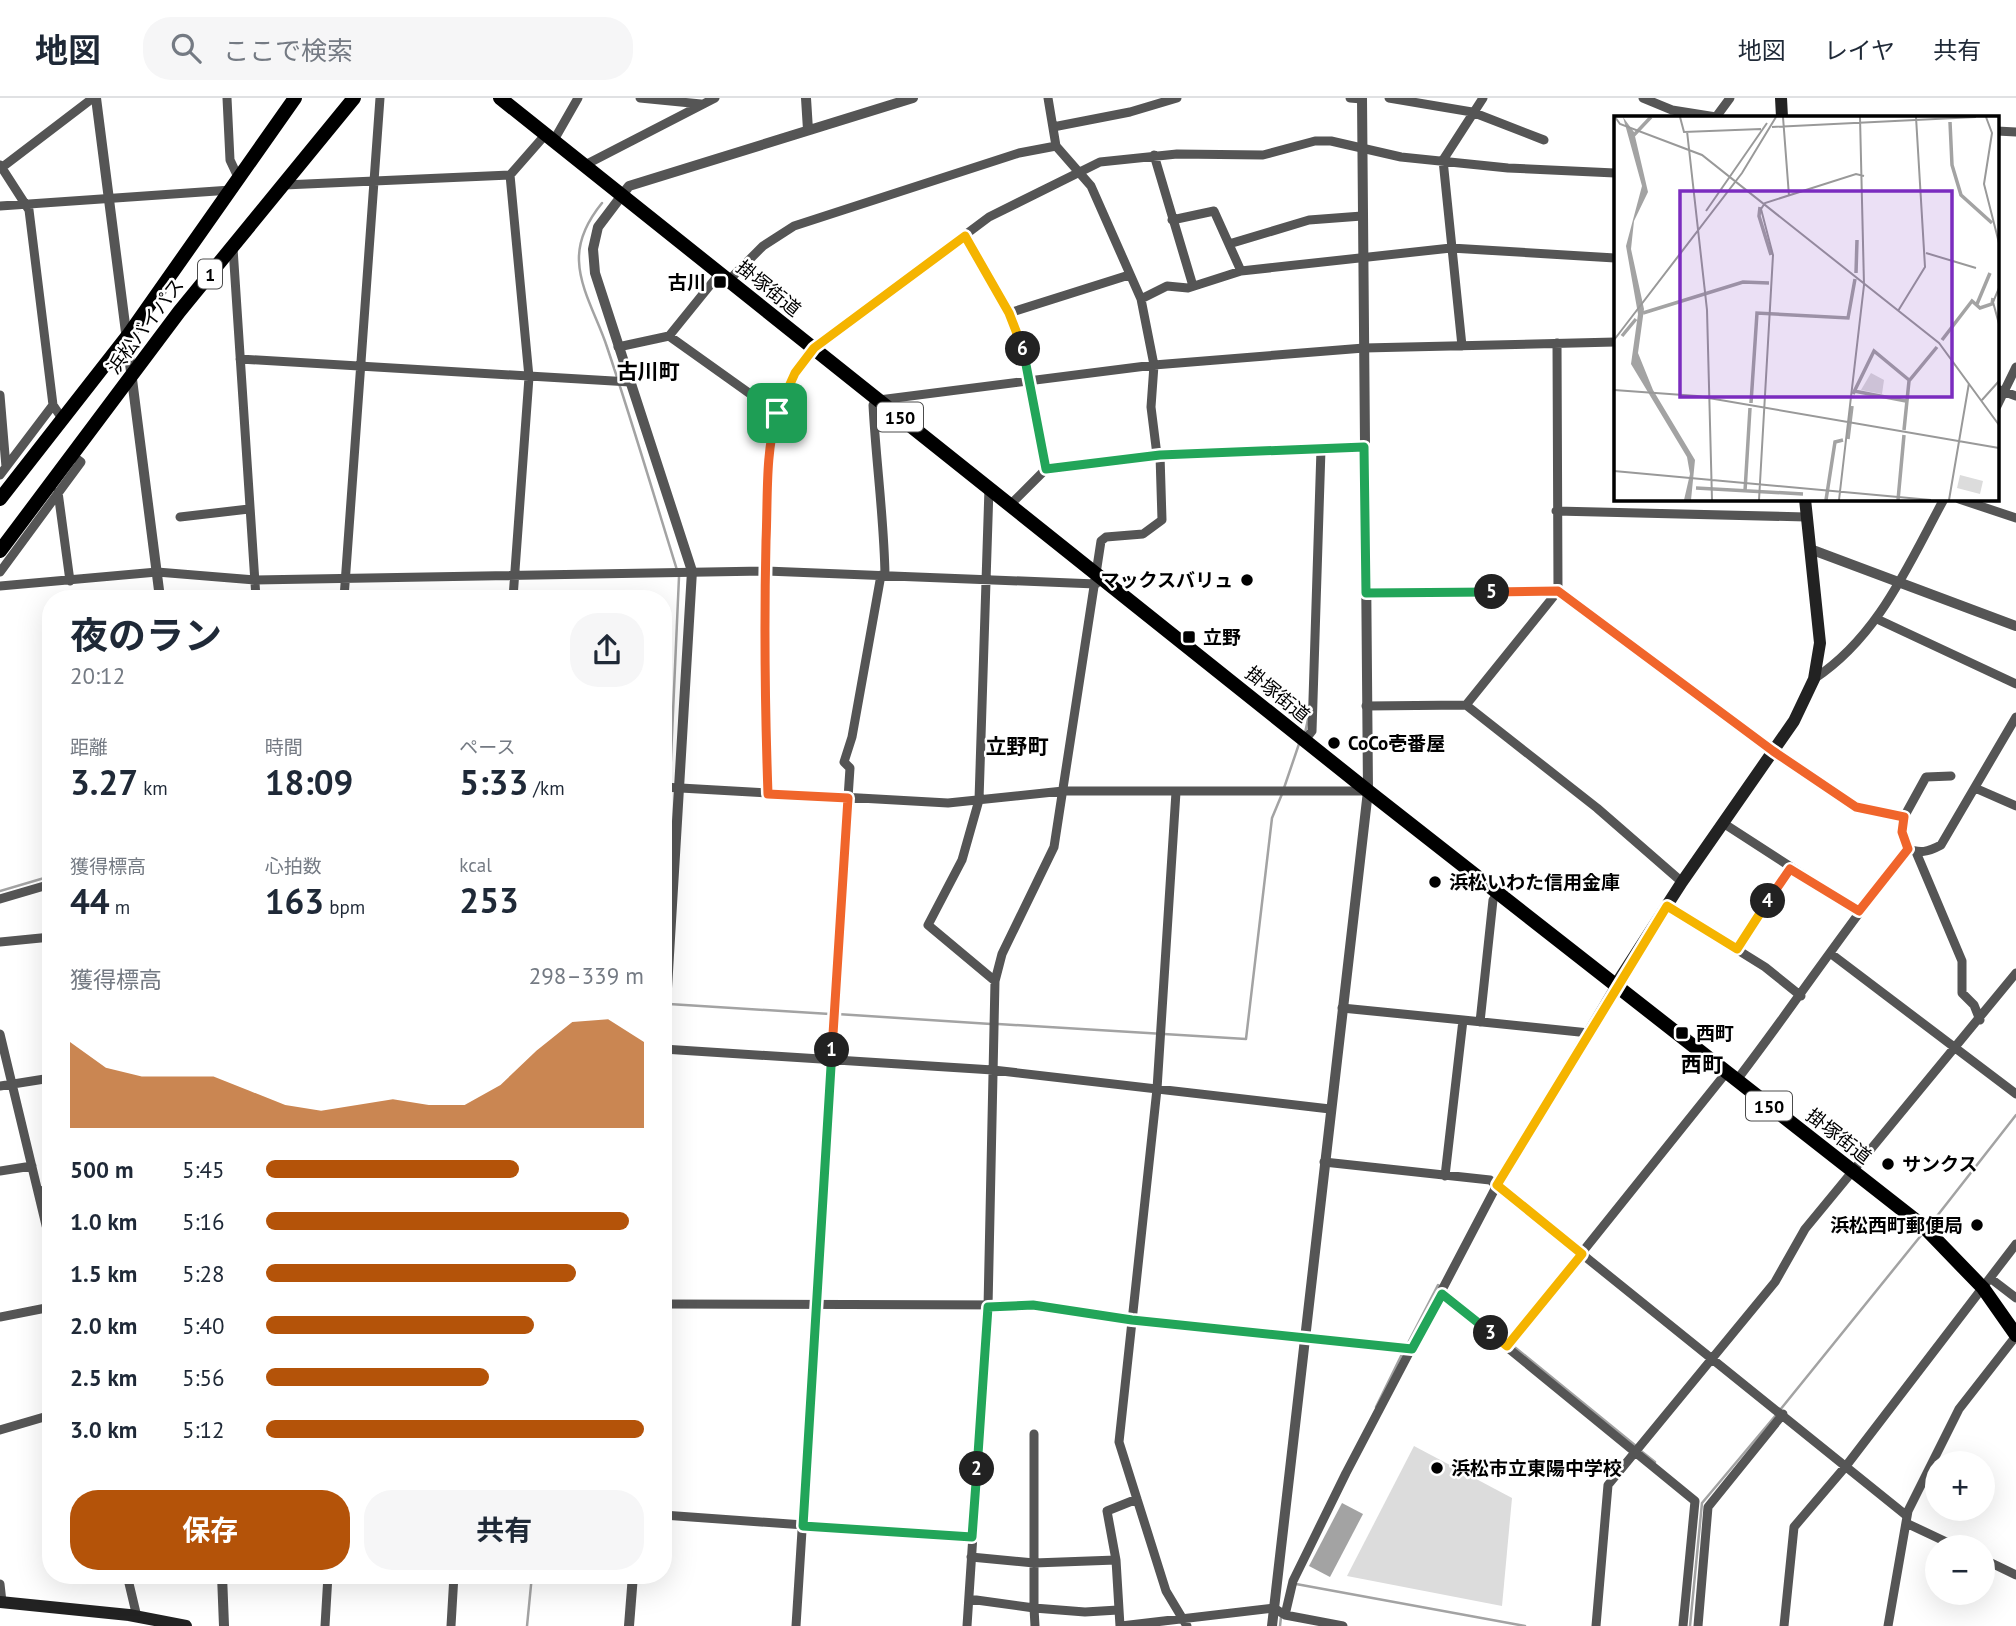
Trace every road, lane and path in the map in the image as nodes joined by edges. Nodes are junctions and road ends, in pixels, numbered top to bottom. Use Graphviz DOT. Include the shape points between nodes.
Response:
graph roads {
  1 [pos="95,98"];
  2 [pos="227,98"];
  3 [pos="295,98"];
  4 [pos="354,98"];
  5 [pos="380,98"];
  6 [pos="500,98"];
  7 [pos="578,98"];
  8 [pos="640,98"];
  9 [pos="715,98"];
  10 [pos="806,98"];
  11 [pos="913,98"];
  12 [pos="1048,98"];
  13 [pos="1177,98"];
  14 [pos="1350,98"];
  15 [pos="1390,98"];
  16 [pos="1483,98"];
  17 [pos="1643,98"];
  18 [pos="1730,98"];
  19 [pos="1781,98"];
  20 [pos="1362,99"];
  21 [pos="703,104"];
  22 [pos="1472,112"];
  23 [pos="1710,116"];
  24 [pos="1717,116"];
  25 [pos="1782,116"];
  26 [pos="1053,127"];
  27 [pos="808,130"];
  28 [pos="1998,131"];
  29 [pos="2016,132"];
  30 [pos="550,137"];
  31 [pos="1545,140"];
  32 [pos="1056,146"];
  33 [pos="1361,149"];
  34 [pos="1154,155"];
  35 [pos="1443,160"];
  36 [pos="585,165"];
  37 [pos="0,168"];
  38 [pos="1082,172"];
  39 [pos="1614,173"];
  40 [pos="510,175"];
  41 [pos="372,180"];
  42 [pos="235,184"];
  43 [pos="284,185"];
  44 [pos="621,194"];
  45 [pos="110,199"];
  46 [pos="26,204"];
  47 [pos="0,206"];
  48 [pos="1362,216"];
  49 [pos="1172,220"];
  50 [pos="965,236"];
  51 [pos="1229,244"];
  52 [pos="233,246"];
  53 [pos="1451,248"];
  54 [pos="1614,258"];
  55 [pos="1363,260"];
  56 [pos="1241,271"];
  57 [pos="1129,275"];
  58 [pos="724,276"];
  59 [pos="1193,286"];
  60 [pos="1141,299"];
  61 [pos="1009,313"];
  62 [pos="129,334"];
  63 [pos="669,336"];
  64 [pos="1614,342"];
  65 [pos="1556,343"];
  66 [pos="1462,346"];
  67 [pos="618,347"];
  68 [pos="814,348"];
  69 [pos="1364,348"];
  70 [pos="240,359"];
  71 [pos="1154,365"];
  72 [pos="2016,367"];
  73 [pos="359,368"];
  74 [pos="133,375"];
  75 [pos="529,377"];
  76 [pos="1031,380"];
  77 [pos="630,382"];
  78 [pos="2000,390"];
  79 [pos="0,395"];
  80 [pos="2016,397"];
  81 [pos="879,400"];
  82 [pos="53,405"];
  83 [pos="777,413"];
  84 [pos="63,421"];
  85 [pos="1364,447"];
  86 [pos="1321,449"];
  87 [pos="72,455"];
  88 [pos="1158,455"];
  89 [pos="1046,469"];
  90 [pos="3,471"];
  91 [pos="989,488"];
  92 [pos="58,492"];
  93 [pos="0,499"];
  94 [pos="1805,500"];
  95 [pos="1943,500"];
  96 [pos="1962,500"];
  97 [pos="1010,505"];
  98 [pos="249,509"];
  99 [pos="1556,511"];
  100 [pos="180,517"];
  101 [pos="1806,517"];
  102 [pos="2016,518"];
  103 [pos="1810,549"];
  104 [pos="0,551"];
  105 [pos="766,571"];
  106 [pos="0,572"];
  107 [pos="157,572"];
  108 [pos="692,572"];
  109 [pos="514,575"];
  110 [pos="883,575"];
  111 [pos="345,578"];
  112 [pos="985,579"];
  113 [pos="1096,579"];
  114 [pos="255,580"];
  115 [pos="70,581"];
  116 [pos="1898,583"];
  117 [pos="0,586"];
  118 [pos="159,590"];
  119 [pos="256,590"];
  120 [pos="344,590"];
  121 [pos="513,590"];
  122 [pos="1558,591"];
  123 [pos="1366,593"];
  124 [pos="1877,619"];
  125 [pos="2016,626"];
  126 [pos="1814,679"];
  127 [pos="2016,684"];
  128 [pos="1466,705"];
  129 [pos="1366,706"];
  130 [pos="2016,717"];
  131 [pos="1303,739"];
  132 [pos="1773,751"];
  133 [pos="1951,776"];
  134 [pos="672,788"];
  135 [pos="679,788"];
  136 [pos="1975,788"];
  137 [pos="1063,791"];
  138 [pos="1368,791"];
  139 [pos="1176,792"];
  140 [pos="768,794"];
  141 [pos="848,798"];
  142 [pos="979,800"];
  143 [pos="2016,806"];
  144 [pos="1904,817"];
  145 [pos="1723,823"];
  146 [pos="1912,850"];
  147 [pos="1790,869"];
  148 [pos="1682,882"];
  149 [pos="42,887"];
  150 [pos="1498,894"];
  151 [pos="0,899"];
  152 [pos="672,902"];
  153 [pos="1667,906"];
  154 [pos="1859,911"];
  155 [pos="42,939"];
  156 [pos="0,942"];
  157 [pos="1737,949"];
  158 [pos="1830,953"];
  159 [pos="2016,973"];
  160 [pos="995,981"];
  161 [pos="1615,986"];
  162 [pos="1801,996"];
  163 [pos="1342,1008"];
  164 [pos="1463,1020"];
  165 [pos="1980,1020"];
  166 [pos="1480,1022"];
  167 [pos="1589,1033"];
  168 [pos="0,1034"];
  169 [pos="672,1049"];
  170 [pos="1955,1049"];
  171 [pos="831,1058"];
  172 [pos="993,1070"];
  173 [pos="1731,1077"];
  174 [pos="42,1079"];
  175 [pos="12,1084"];
  176 [pos="0,1086"];
  177 [pos="1157,1089"];
  178 [pos="2016,1094"];
  179 [pos="1330,1109"];
  180 [pos="1324,1163"];
  181 [pos="32,1166"];
  182 [pos="1852,1170"];
  183 [pos="0,1171"];
  184 [pos="1446,1176"];
  185 [pos="1497,1185"];
  186 [pos="38,1191"];
  187 [pos="42,1191"];
  188 [pos="42,1208"];
  189 [pos="2016,1244"];
  190 [pos="1582,1254"];
  191 [pos="1986,1283"];
  192 [pos="1442,1294"];
  193 [pos="2016,1297"];
  194 [pos="672,1304"];
  195 [pos="816,1305"];
  196 [pos="988,1307"];
  197 [pos="42,1309"];
  198 [pos="0,1317"];
  199 [pos="1132,1320"];
  200 [pos="2016,1336"];
  201 [pos="1305,1338"];
  202 [pos="1507,1346"];
  203 [pos="1412,1349"];
  204 [pos="1713,1357"];
  205 [pos="1781,1413"];
  206 [pos="42,1418"];
  207 [pos="0,1430"];
  208 [pos="1034,1434"];
  209 [pos="1635,1452"];
  210 [pos="1846,1466"];
  211 [pos="1137,1499"];
  212 [pos="672,1516"];
  213 [pos="1907,1520"];
  214 [pos="803,1526"];
  215 [pos="1935,1535"];
  216 [pos="972,1537"];
  217 [pos="971,1557"];
  218 [pos="1115,1560"];
  219 [pos="1034,1563"];
  220 [pos="1995,1565"];
  221 [pos="2016,1575"];
  222 [pos="0,1584"];
  223 [pos="128,1584"];
  224 [pos="222,1584"];
  225 [pos="327,1584"];
  226 [pos="453,1584"];
  227 [pos="631,1584"];
  228 [pos="969,1598"];
  229 [pos="1,1602"];
  230 [pos="1034,1608"];
  231 [pos="1274,1608"];
  232 [pos="1118,1610"];
  233 [pos="1285,1615"];
  234 [pos="131,1619"];
  235 [pos="1185,1622"];
  236 [pos="186,1626"];
  237 [pos="224,1626"];
  238 [pos="325,1626"];
  239 [pos="451,1626"];
  240 [pos="629,1626"];
  241 [pos="796,1626"];
  242 [pos="967,1626"];
  243 [pos="1035,1626"];
  244 [pos="1120,1626"];
  245 [pos="1272,1626"];
  246 [pos="1343,1626"];
  247 [pos="1595,1626"];
  248 [pos="1683,1626"];
  249 [pos="1698,1626"];
  250 [pos="1784,1626"];
  251 [pos="1888,1626"];
  1 -- 37 [label="street"];
  1 -- 45 [label="street"];
  2 -- 42 [label="street"];
  3 -- 42 [label="highway, 浜松バイパス / 1"];
  4 -- 43 [label="highway, 浜松バイパス / 1"];
  5 -- 41 [label="street"];
  6 -- 30 [label="highway, 掛塚街道 / 150"];
  7 -- 30 [label="street"];
  8 -- 21 [label="street"];
  9 -- 21 [label="street"];
  10 -- 27 [label="street"];
  11 -- 27 [label="street"];
  12 -- 26 [label="street"];
  13 -- 26 [label="street"];
  14 -- 20 [label="street"];
  15 -- 22 [label="street"];
  16 -- 22 [label="street"];
  17 -- 23 [label="street" via="1672,110"];
  18 -- 24 [label="street"];
  19 -- 25 [label="main road"];
  20 -- 33 [label="street"];
  21 -- 36 [label="street"];
  22 -- 31 [label="street"];
  22 -- 35 [label="street"];
  26 -- 32 [label="street"];
  27 -- 44 [label="street" via="629,186"];
  28 -- 29 [label="street"];
  30 -- 36 [label="highway, 掛塚街道 / 150"];
  30 -- 40 [label="street"];
  32 -- 38 [label="street"];
  32 -- 58 [label="street" via="1019,153 794,226"];
  33 -- 34 [label="street" via="1323,141 1263,155"];
  33 -- 35 [label="street"];
  33 -- 48 [label="street"];
  34 -- 38 [label="street" via="1100,162"];
  34 -- 49 [label="street"];
  35 -- 39 [label="street"];
  35 -- 53 [label="street"];
  36 -- 44 [label="highway, 掛塚街道 / 150"];
  37 -- 46 [label="street"];
  38 -- 50 [label="street" via="989,217"];
  38 -- 57 [label="street"];
  40 -- 41 [label="street"];
  40 -- 75 [label="street"];
  41 -- 43 [label="street"];
  41 -- 73 [label="street"];
  42 -- 45 [label="street"];
  42 -- 62 [label="highway, 浜松バイパス / 1"];
  43 -- 52 [label="highway, 浜松バイパス / 1"];
  44 -- 58 [label="highway, 掛塚街道 / 150"];
  44 -- 67 [label="street" via="598,227 593,248 594,273"];
  45 -- 46 [label="street"];
  45 -- 62 [label="street"];
  46 -- 47 [label="street"];
  46 -- 82 [label="street"];
  48 -- 51 [label="street" via="1308,220"];
  48 -- 55 [label="street"];
  49 -- 51 [label="street" via="1214,211"];
  49 -- 59 [label="street"];
  50 -- 61 [label="street"];
  50 -- 68 [label="street"];
  51 -- 56 [label="street"];
  52 -- 70 [label="street"];
  52 -- 74 [label="highway, 浜松バイパス / 1"];
  53 -- 54 [label="street"];
  53 -- 55 [label="street"];
  53 -- 66 [label="street"];
  55 -- 56 [label="street"];
  55 -- 69 [label="street"];
  56 -- 59 [label="street"];
  57 -- 60 [label="street"];
  57 -- 61 [label="street"];
  58 -- 63 [label="street"];
  58 -- 68 [label="highway, 掛塚街道 / 150"];
  59 -- 60 [label="street" via="1167,286"];
  60 -- 71 [label="street"];
  61 -- 76 [label="street"];
  62 -- 74 [label="street"];
  62 -- 84 [label="highway, 浜松バイパス / 1"];
  63 -- 67 [label="street"];
  63 -- 83 [label="street"];
  64 -- 65 [label="street"];
  65 -- 66 [label="street"];
  65 -- 99 [label="street"];
  66 -- 69 [label="street"];
  67 -- 77 [label="street"];
  68 -- 81 [label="highway, 掛塚街道 / 150"];
  68 -- 83 [label="street" via="795,373"];
  69 -- 71 [label="street"];
  69 -- 85 [label="street"];
  70 -- 73 [label="street"];
  70 -- 98 [label="street"];
  71 -- 76 [label="street"];
  71 -- 88 [label="street" via="1151,407"];
  72 -- 78 [label="street"];
  73 -- 75 [label="street"];
  73 -- 111 [label="street"];
  74 -- 87 [label="highway, 浜松バイパス / 1"];
  74 -- 107 [label="street"];
  75 -- 77 [label="street"];
  75 -- 109 [label="street"];
  76 -- 81 [label="street"];
  76 -- 89 [label="street"];
  77 -- 108 [label="street"];
  78 -- 80 [label="street"];
  79 -- 90 [label="street"];
  81 -- 91 [label="highway, 掛塚街道 / 150"];
  81 -- 110 [label="street" via="873,405 884,527"];
  82 -- 84 [label="street"];
  82 -- 90 [label="street"];
  83 -- 105 [label="street" via="769,439"];
  84 -- 93 [label="highway, 浜松バイパス / 1"];
  85 -- 86 [label="street"];
  85 -- 123 [label="street"];
  86 -- 88 [label="street"];
  86 -- 131 [label="street" via="1312,731"];
  87 -- 92 [label="street" via="80,462"];
  87 -- 104 [label="highway, 浜松バイパス / 1"];
  88 -- 89 [label="street"];
  88 -- 113 [label="street" via="1162,520 1143,534 1105,537"];
  89 -- 97 [label="street"];
  91 -- 97 [label="highway, 掛塚街道 / 150"];
  91 -- 112 [label="street"];
  92 -- 106 [label="street"];
  92 -- 115 [label="street"];
  94 -- 101 [label="main road"];
  95 -- 116 [label="street"];
  96 -- 102 [label="street"];
  97 -- 113 [label="highway, 掛塚街道 / 150"];
  98 -- 100 [label="street"];
  98 -- 114 [label="street"];
  99 -- 101 [label="street"];
  99 -- 122 [label="street"];
  101 -- 103 [label="main road"];
  103 -- 116 [label="street"];
  103 -- 126 [label="main road" via="1820,643"];
  105 -- 108 [label="street"];
  105 -- 110 [label="street"];
  105 -- 140 [label="street"];
  107 -- 114 [label="street"];
  107 -- 115 [label="street"];
  107 -- 118 [label="street"];
  108 -- 109 [label="street"];
  108 -- 135 [label="street"];
  109 -- 111 [label="street"];
  109 -- 121 [label="street"];
  110 -- 112 [label="street"];
  110 -- 141 [label="street" via="844,762 850,768"];
  111 -- 114 [label="street"];
  111 -- 120 [label="street"];
  112 -- 113 [label="street"];
  112 -- 142 [label="street"];
  113 -- 131 [label="highway, 掛塚街道 / 150"];
  113 -- 137 [label="street"];
  114 -- 119 [label="street"];
  115 -- 117 [label="street"];
  116 -- 124 [label="street"];
  116 -- 125 [label="street"];
  122 -- 123 [label="street"];
  122 -- 128 [label="street"];
  122 -- 132 [label="street"];
  123 -- 129 [label="street"];
  124 -- 126 [label="street" via="1836,665"];
  124 -- 127 [label="street"];
  126 -- 132 [label="main road"];
  128 -- 129 [label="street"];
  128 -- 148 [label="street"];
  129 -- 138 [label="street"];
  130 -- 136 [label="street"];
  131 -- 138 [label="highway, 掛塚街道 / 150"];
  132 -- 144 [label="street" via="1856,807"];
  132 -- 145 [label="main road"];
  133 -- 144 [label="street" via="1926,777"];
  134 -- 135 [label="street"];
  135 -- 140 [label="street"];
  135 -- 152 [label="street"];
  136 -- 143 [label="street"];
  136 -- 146 [label="street" via="1941,845 1929,851"];
  137 -- 139 [label="street"];
  137 -- 142 [label="street"];
  137 -- 160 [label="street" via="1054,847 1002,954"];
  138 -- 139 [label="street"];
  138 -- 150 [label="highway, 掛塚街道 / 150"];
  138 -- 163 [label="street"];
  139 -- 177 [label="street"];
  140 -- 141 [label="street"];
  141 -- 142 [label="street"];
  141 -- 171 [label="street"];
  142 -- 160 [label="street" via="962,860 928,925"];
  144 -- 146 [label="street" via="1902,832"];
  145 -- 147 [label="street"];
  145 -- 148 [label="main road"];
  146 -- 154 [label="street"];
  146 -- 165 [label="street" via="1962,961 1962,993"];
  147 -- 154 [label="street"];
  147 -- 157 [label="street"];
  148 -- 153 [label="main road"];
  149 -- 151 [label="street"];
  150 -- 161 [label="highway, 掛塚街道 / 150"];
  150 -- 166 [label="street" via="1493,900"];
  153 -- 157 [label="street"];
  153 -- 161 [label="main road"];
  154 -- 158 [label="street"];
  155 -- 156 [label="street"];
  157 -- 162 [label="street"];
  158 -- 162 [label="street"];
  158 -- 170 [label="street"];
  159 -- 165 [label="street"];
  160 -- 172 [label="street"];
  161 -- 167 [label="street"];
  161 -- 173 [label="highway, 掛塚街道 / 150"];
  162 -- 173 [label="street"];
  163 -- 164 [label="street"];
  163 -- 179 [label="street"];
  164 -- 166 [label="street"];
  164 -- 184 [label="street"];
  165 -- 170 [label="street"];
  166 -- 167 [label="street"];
  167 -- 185 [label="street"];
  168 -- 175 [label="street"];
  169 -- 171 [label="street"];
  170 -- 178 [label="street"];
  170 -- 182 [label="street"];
  171 -- 172 [label="street"];
  171 -- 195 [label="street"];
  172 -- 177 [label="street"];
  172 -- 196 [label="street"];
  173 -- 182 [label="highway, 掛塚街道 / 150"];
  173 -- 190 [label="street"];
  174 -- 175 [label="street"];
  175 -- 176 [label="street"];
  175 -- 181 [label="street"];
  177 -- 179 [label="street"];
  177 -- 199 [label="street"];
  179 -- 180 [label="street"];
  180 -- 184 [label="street"];
  180 -- 201 [label="street"];
  181 -- 183 [label="street"];
  181 -- 186 [label="street"];
  182 -- 191 [label="highway, 掛塚街道 / 150"];
  182 -- 204 [label="street" via="1805,1229 1775,1282"];
  184 -- 185 [label="street" via="1490,1180"];
  185 -- 190 [label="street"];
  185 -- 192 [label="street"];
  186 -- 187 [label="street"];
  186 -- 188 [label="street"];
  189 -- 191 [label="street"];
  190 -- 202 [label="street"];
  190 -- 204 [label="street"];
  191 -- 193 [label="street"];
  191 -- 200 [label="highway, 掛塚街道 / 150"];
  191 -- 210 [label="street"];
  192 -- 202 [label="street"];
  192 -- 203 [label="street"];
  194 -- 195 [label="street"];
  195 -- 196 [label="street"];
  195 -- 214 [label="street"];
  196 -- 199 [label="street" via="1033,1305"];
  196 -- 216 [label="street"];
  197 -- 198 [label="street"];
  199 -- 201 [label="street"];
  199 -- 211 [label="street" via="1119,1441"];
  200 -- 213 [label="street" via="1959,1409"];
  201 -- 203 [label="street"];
  201 -- 231 [label="street"];
  202 -- 209 [label="street"];
  203 -- 233 [label="street" via="1293,1581"];
  204 -- 205 [label="street"];
  204 -- 209 [label="street"];
  205 -- 210 [label="street"];
  205 -- 249 [label="street" via="1708,1507"];
  206 -- 207 [label="street"];
  208 -- 219 [label="street"];
  209 -- 247 [label="street" via="1608,1485"];
  209 -- 248 [label="street" via="1695,1501"];
  210 -- 213 [label="street"];
  210 -- 250 [label="street" via="1794,1527"];
  211 -- 218 [label="street" via="1107,1511"];
  211 -- 235 [label="street" via="1167,1591"];
  212 -- 214 [label="street"];
  213 -- 215 [label="street"];
  213 -- 251 [label="street"];
  214 -- 216 [label="street"];
  214 -- 241 [label="street"];
  216 -- 217 [label="street"];
  217 -- 219 [label="street"];
  217 -- 228 [label="street"];
  218 -- 219 [label="street"];
  218 -- 232 [label="street"];
  219 -- 230 [label="street"];
  220 -- 221 [label="street"];
  222 -- 229 [label="street"];
  223 -- 234 [label="street"];
  224 -- 237 [label="street"];
  225 -- 238 [label="street"];
  226 -- 239 [label="street"];
  227 -- 240 [label="street"];
  228 -- 230 [label="street"];
  228 -- 242 [label="street"];
  229 -- 234 [label="main road"];
  230 -- 232 [label="street"];
  230 -- 243 [label="street"];
  231 -- 233 [label="street"];
  231 -- 235 [label="street"];
  231 -- 245 [label="street"];
  232 -- 244 [label="street"];
  233 -- 246 [label="street"];
  234 -- 236 [label="main road"];
  235 -- 244 [label="street"];
}
